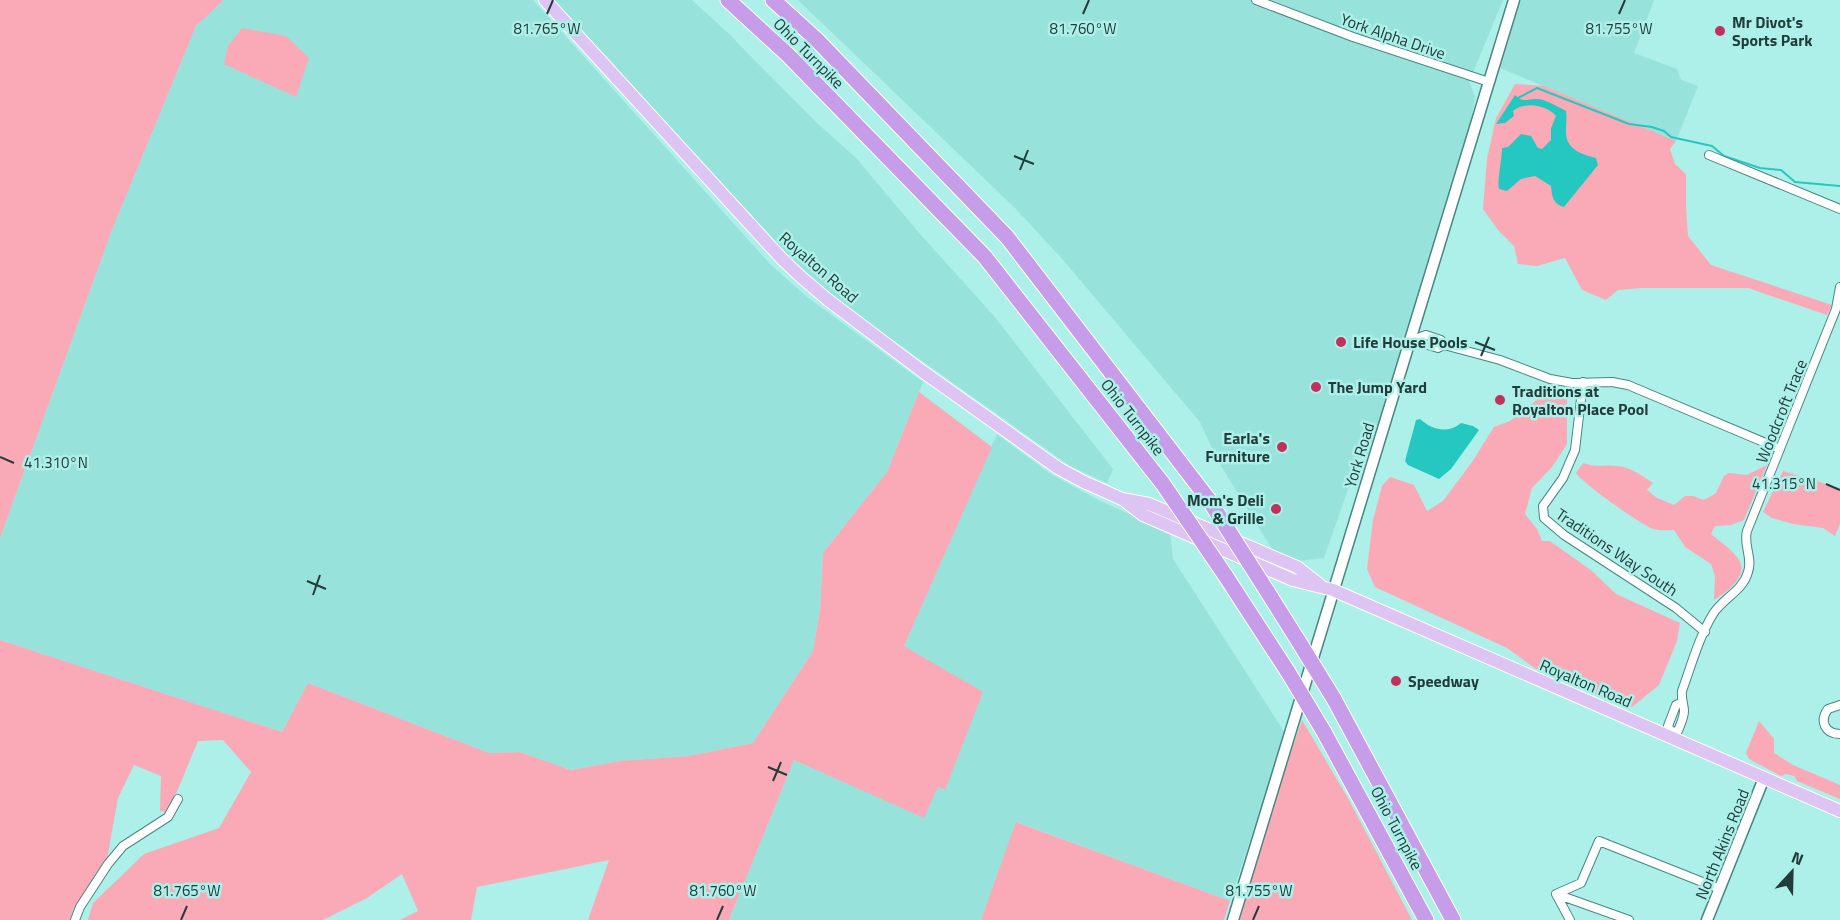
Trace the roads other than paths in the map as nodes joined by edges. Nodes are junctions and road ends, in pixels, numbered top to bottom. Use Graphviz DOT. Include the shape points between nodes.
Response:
graph roads {
  1 [pos="545,0"];
  2 [pos="728,0"];
  3 [pos="773,0"];
  4 [pos="1256,0"];
  5 [pos="1514,0"];
  6 [pos="1489,82"];
  7 [pos="1709,155"];
  8 [pos="1840,209"];
  9 [pos="1840,287"];
  10 [pos="1416,335"];
  11 [pos="1584,382"];
  12 [pos="1780,448"];
  13 [pos="1333,590"];
  14 [pos="1705,632"];
  15 [pos="1840,705"];
  16 [pos="1840,734"];
  17 [pos="1670,735"];
  18 [pos="1764,778"];
  19 [pos="178,799"];
  20 [pos="1840,811"];
  21 [pos="1720,889"];
  22 [pos="1556,894"];
  23 [pos="75,920"];
  24 [pos="1233,920"];
  25 [pos="1426,920"];
  26 [pos="1452,920"];
  27 [pos="1570,920"];
  28 [pos="1629,920"];
  29 [pos="1707,920"];
  1 -- 13 [label="main road, Royalton Road" via="775,252 821,294 922,371 1058,468 1122,499 1143,515 1293,580"];
  2 -- 25 [label="highway, Ohio Turnpike, bridge" via="788,55 985,257 1162,484 1288,672"];
  3 -- 26 [label="highway, Ohio Turnpike, bridge" via="816,39 1007,237 1209,500 1334,699"];
  4 -- 6 [label="street, York Alpha Drive"];
  5 -- 6 [label="street, York Road"];
  6 -- 10 [label="street, York Road"];
  7 -- 8 [label="street"];
  9 -- 12 [label="street, Woodcroft Trace" via="1836,309"];
  10 -- 11 [label="street" via="1441,340 1444,345 1500,360 1541,377"];
  10 -- 13 [label="street, York Road"];
  11 -- 12 [label="street" via="1628,385"];
  11 -- 14 [label="street, Traditions Way South" via="1575,450 1563,478 1543,506 1544,518"];
  12 -- 14 [label="street, Woodcroft Trace" via="1745,536 1748,572 1740,587 1715,611"];
  13 -- 17 [label="main road, Royalton Road"];
  13 -- 24 [label="street, York Road"];
  14 -- 17 [label="street, Woodcroft Trace" via="1681,703 1676,705 1668,726"];
  15 -- 16 [label="street" via="1828,709 1823,718 1828,731"];
  17 -- 18 [label="main road, Royalton Road"];
  18 -- 20 [label="main road, Royalton Road"];
  18 -- 21 [label="street, North Akins Road"];
  19 -- 23 [label="street" via="168,817 123,846"];
  21 -- 22 [label="street" via="1599,841 1581,883"];
  21 -- 29 [label="street, North Akins Road"];
  22 -- 27 [label="street"];
  22 -- 28 [label="street"];
}
